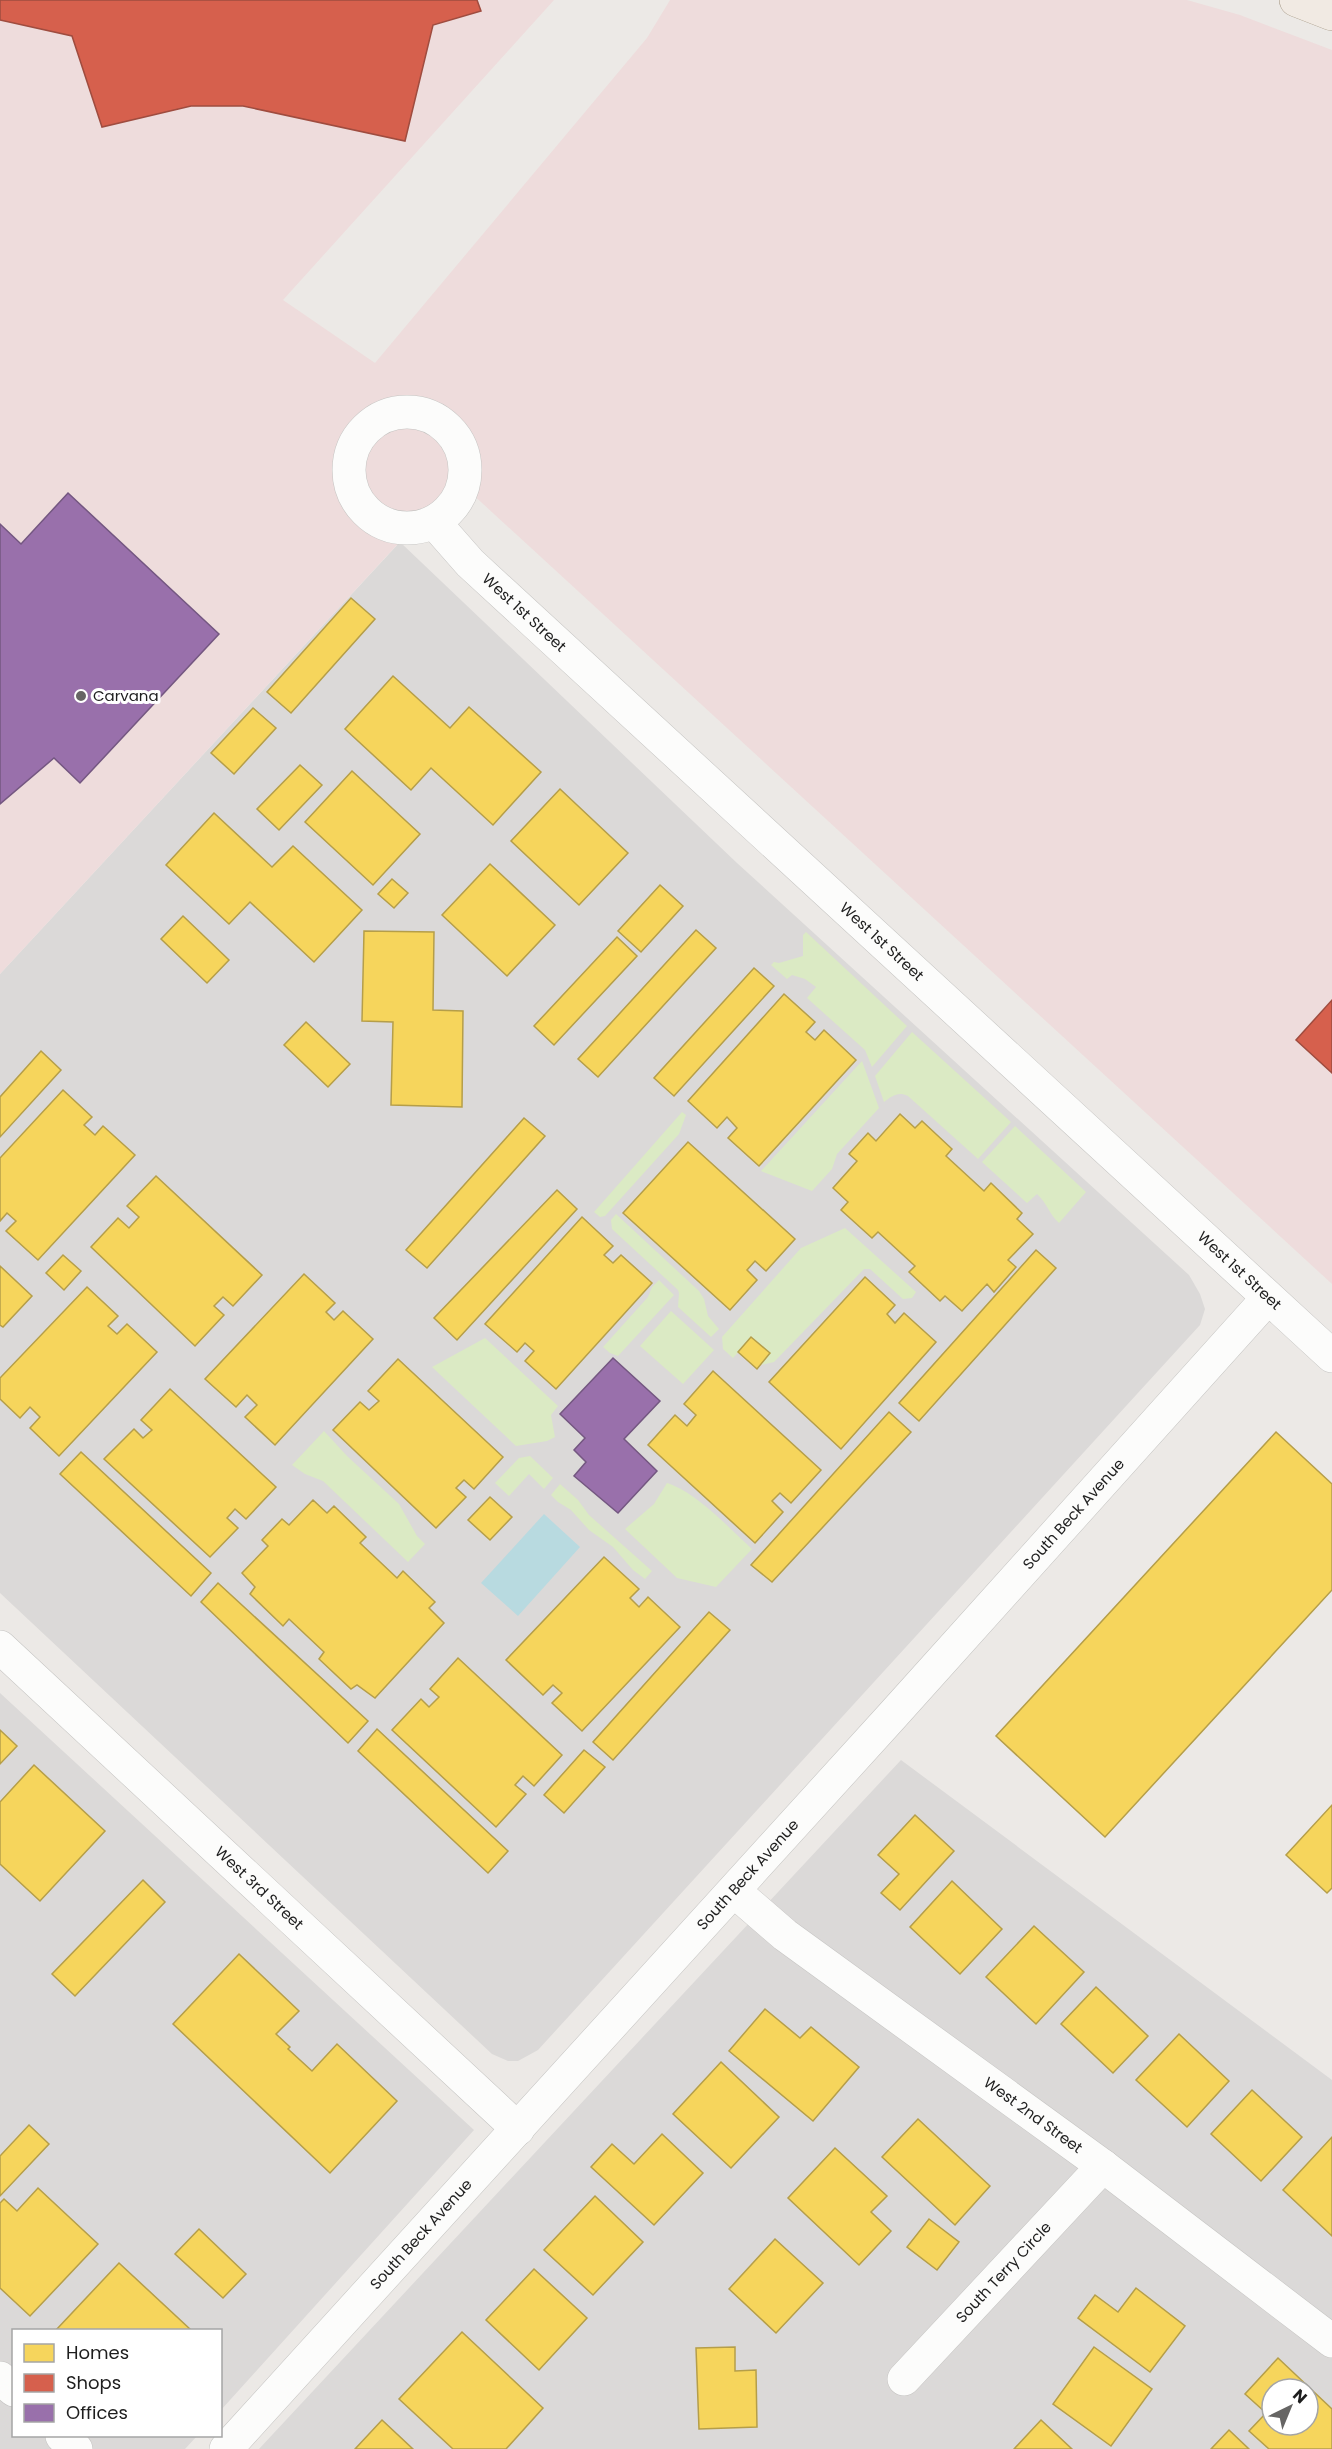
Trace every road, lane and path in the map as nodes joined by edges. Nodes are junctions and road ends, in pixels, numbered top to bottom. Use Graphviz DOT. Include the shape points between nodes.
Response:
graph roads {
  1 [pos="1296,0"];
  2 [pos="1332,14"];
  3 [pos="434,522"];
  4 [pos="1268,1299"];
  5 [pos="1332,1356"];
  6 [pos="0,1647"];
  7 [pos="734,1891"];
  8 [pos="518,2129"];
  9 [pos="1103,2166"];
  10 [pos="1332,2341"];
  11 [pos="0,2378"];
  12 [pos="904,2379"];
  13 [pos="12,2388"];
  14 [pos="63,2437"];
  15 [pos="76,2449"];
  16 [pos="226,2449"];
  1 -- 2 [label="main road"];
  3 -- 4 [label="street, West 1st Street" via="470,563"];
  4 -- 5 [label="street, West 1st Street"];
  4 -- 7 [label="street, South Beck Avenue"];
  6 -- 8 [label="street, West 3rd Street"];
  7 -- 8 [label="street, South Beck Avenue"];
  7 -- 9 [label="street, West 2nd Street" via="785,1935"];
  8 -- 16 [label="street, South Beck Avenue"];
  9 -- 10 [label="street, West 2nd Street"];
  9 -- 12 [label="street, South Terry Circle"];
  11 -- 13 [label="street"];
  14 -- 15 [label="street"];
}
